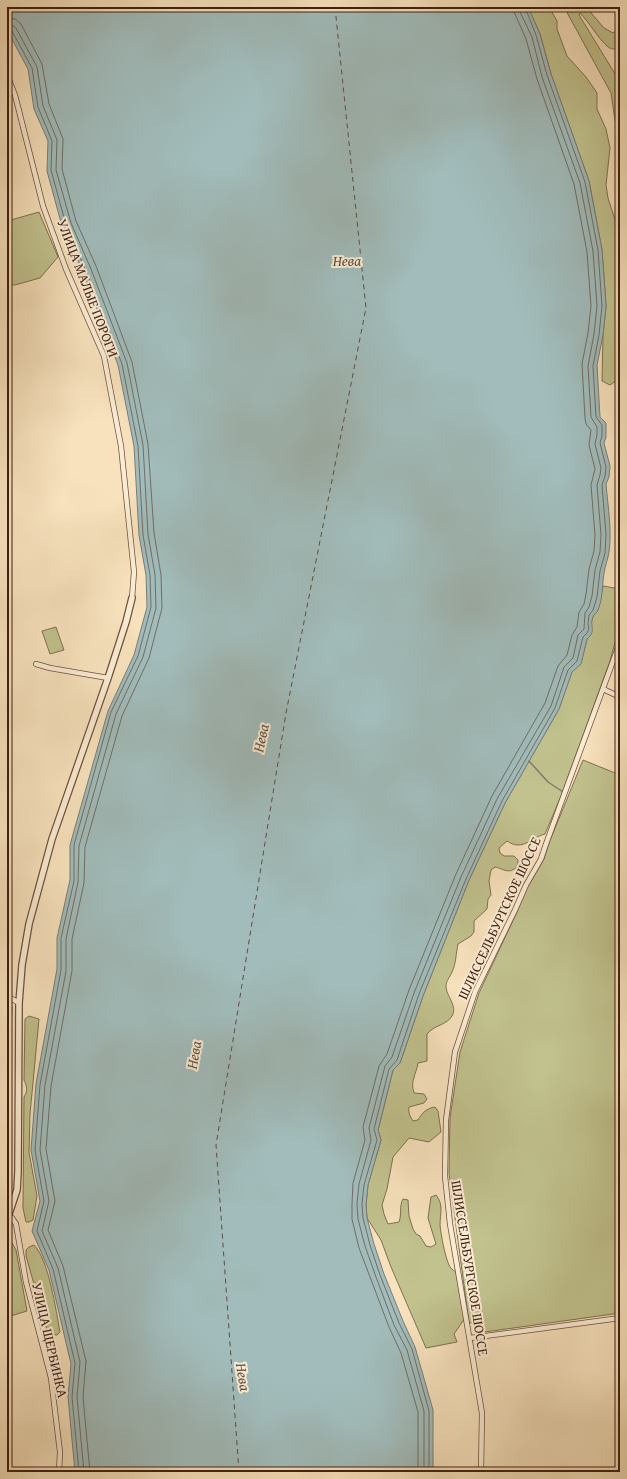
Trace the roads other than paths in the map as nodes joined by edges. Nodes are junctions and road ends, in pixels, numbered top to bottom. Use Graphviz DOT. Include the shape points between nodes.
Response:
graph roads {
  1 [pos="7,75"];
  2 [pos="132,598"];
  3 [pos="620,642"];
  4 [pos="36,664"];
  5 [pos="108,678"];
  6 [pos="603,689"];
  7 [pos="620,697"];
  8 [pos="7,996"];
  9 [pos="19,1003"];
  10 [pos="8,1218"];
  11 [pos="620,1318"];
  12 [pos="470,1338"];
  13 [pos="59,1472"];
  14 [pos="481,1472"];
  1 -- 2 [label="street, УЛИЦА МАЛЫЕ ПОРОГИ" via="15,95 43,206 66,269 104,356 121,446 134,572"];
  2 -- 5 [label="street, УЛИЦА МАЛЫЕ ПОРОГИ"];
  3 -- 6 [label="street, ШЛИССЕЛЬБУРГСКОЕ ШОССЕ"];
  4 -- 5 [label="street"];
  5 -- 9 [label="street, УЛИЦА МАЛЫЕ ПОРОГИ" via="52,839 29,924"];
  6 -- 7 [label="street"];
  6 -- 12 [label="street, ШЛИССЕЛЬБУРГСКОЕ ШОССЕ" via="541,859 475,992 455,1052 446,1120 445,1176 450,1224"];
  8 -- 9 [label="street"];
  9 -- 10 [label="street, УЛИЦА МАЛЫЕ ПОРОГИ" via="18,1172 17,1190"];
  10 -- 13 [label="street, УЛИЦА ЩЕРБИНКА" via="12,1218 16,1224 26,1282 51,1378 60,1452"];
  11 -- 12 [label="street"];
  12 -- 14 [label="street, ШЛИССЕЛЬБУРГСКОЕ ШОССЕ" via="482,1413"];
}
